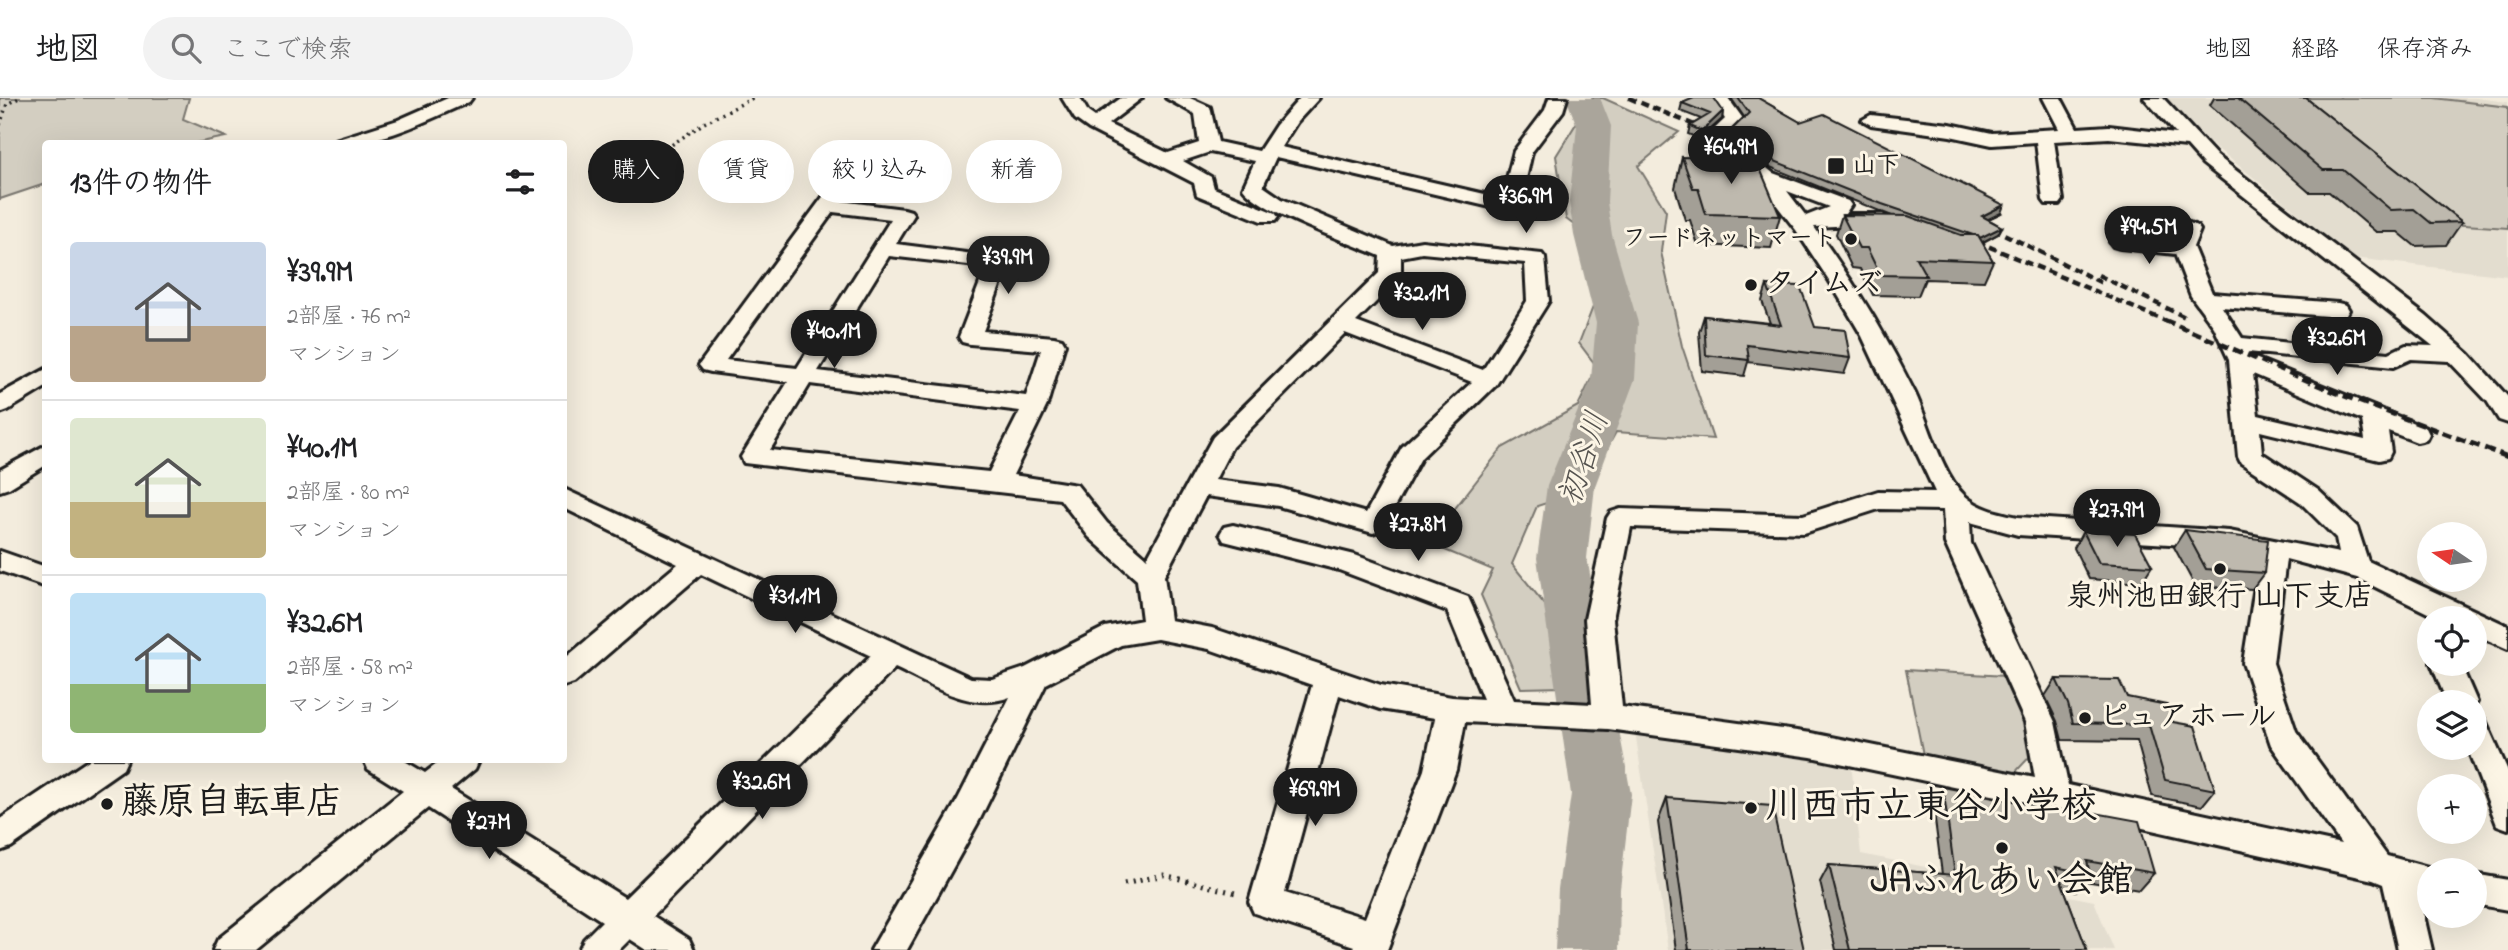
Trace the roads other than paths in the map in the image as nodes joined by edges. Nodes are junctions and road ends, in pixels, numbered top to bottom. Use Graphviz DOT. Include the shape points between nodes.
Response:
graph roads {
  1 [pos="463,98"];
  2 [pos="1071,98"];
  3 [pos="1133,98"];
  4 [pos="1175,98"];
  5 [pos="1310,98"];
  6 [pos="1558,98"];
  7 [pos="1719,98"];
  8 [pos="2052,98"];
  9 [pos="2153,98"];
  10 [pos="1871,120"];
  11 [pos="1095,125"];
  12 [pos="2071,134"];
  13 [pos="2044,136"];
  14 [pos="354,140"];
  15 [pos="2191,141"];
  16 [pos="1209,146"];
  17 [pos="1267,154"];
  18 [pos="1167,160"];
  19 [pos="1765,176"];
  20 [pos="2053,200"];
  21 [pos="828,205"];
  22 [pos="2150,214"];
  23 [pos="1268,216"];
  24 [pos="1801,222"];
  25 [pos="1889,223"];
  26 [pos="2120,242"];
  27 [pos="883,249"];
  28 [pos="2184,250"];
  29 [pos="1391,253"];
  30 [pos="2204,299"];
  31 [pos="2338,310"];
  32 [pos="1342,324"];
  33 [pos="2236,352"];
  34 [pos="2456,354"];
  35 [pos="804,377"];
  36 [pos="42,379"];
  37 [pos="1488,380"];
  38 [pos="2312,390"];
  39 [pos="0,405"];
  40 [pos="1035,405"];
  41 [pos="2508,415"];
  42 [pos="2373,416"];
  43 [pos="2246,420"];
  44 [pos="2417,434"];
  45 [pos="2316,437"];
  46 [pos="42,456"];
  47 [pos="997,481"];
  48 [pos="0,482"];
  49 [pos="1198,486"];
  50 [pos="567,499"];
  51 [pos="1955,501"];
  52 [pos="1233,534"];
  53 [pos="2274,549"];
  54 [pos="0,561"];
  55 [pos="698,562"];
  56 [pos="2356,567"];
  57 [pos="42,576"];
  58 [pos="1150,576"];
  59 [pos="2418,597"];
  60 [pos="2421,606"];
  61 [pos="2438,606"];
  62 [pos="1157,628"];
  63 [pos="2487,628"];
  64 [pos="2508,638"];
  65 [pos="891,654"];
  66 [pos="567,673"];
  67 [pos="1035,676"];
  68 [pos="1329,679"];
  69 [pos="1452,709"];
  70 [pos="1503,710"];
  71 [pos="1608,717"];
  72 [pos="2487,759"];
  73 [pos="108,763"];
  74 [pos="384,763"];
  75 [pos="460,763"];
  76 [pos="428,790"];
  77 [pos="2054,795"];
  78 [pos="2508,815"];
  79 [pos="0,838"];
  80 [pos="2401,874"];
  81 [pos="2487,891"];
  82 [pos="2508,895"];
  83 [pos="626,919"];
  84 [pos="1372,943"];
  85 [pos="230,950"];
  86 [pos="596,950"];
  87 [pos="677,950"];
  88 [pos="888,950"];
  89 [pos="2415,950"];
  1 -- 14 [label="street"];
  2 -- 11 [label="street" via="1081,115"];
  3 -- 11 [label="street"];
  4 -- 16 [label="street" via="1204,111"];
  5 -- 17 [label="street" via="1288,117"];
  6 -- 17 [label="street" via="1554,111 1523,151 1517,207"];
  7 -- 19 [label="street" via="1735,120 1700,151 1754,164"];
  8 -- 12 [label="street"];
  9 -- 15 [label="street"];
  10 -- 13 [label="street" via="1992,139"];
  11 -- 18 [label="street"];
  12 -- 13 [label="street"];
  12 -- 15 [label="street" via="2109,132"];
  13 -- 20 [label="street"];
  15 -- 34 [label="street"];
  16 -- 17 [label="street"];
  16 -- 18 [label="street"];
  17 -- 29 [label="street" via="1253,188 1275,203"];
  18 -- 23 [label="street" via="1204,181 1204,191"];
  19 -- 24 [label="street"];
  19 -- 24 [label="street" via="1841,205 1836,212"];
  21 -- 27 [label="street" via="904,215"];
  21 -- 35 [label="street" via="710,365"];
  22 -- 28 [label="street" via="2190,230"];
  24 -- 25 [label="street" via="1877,218"];
  24 -- 51 [label="street" via="1873,335 1943,485"];
  26 -- 28 [label="street"];
  27 -- 35 [label="street"];
  27 -- 40 [label="street" via="998,262 970,337 1054,344"];
  28 -- 30 [label="street"];
  29 -- 32 [label="street" via="1391,275"];
  29 -- 37 [label="street" via="1422,247 1535,258 1538,301"];
  30 -- 31 [label="street"];
  30 -- 33 [label="street" via="2225,326"];
  32 -- 37 [label="street"];
  32 -- 49 [label="street" via="1222,443"];
  33 -- 34 [label="street" via="2393,360 2406,352"];
  33 -- 38 [label="street"];
  33 -- 43 [label="street"];
  34 -- 41 [label="street"];
  35 -- 40 [label="street"];
  35 -- 47 [label="street" via="753,457"];
  36 -- 39 [label="street"];
  37 -- 49 [label="street" via="1411,453 1373,524 1279,497"];
  38 -- 42 [label="street"];
  38 -- 45 [label="street"];
  40 -- 47 [label="street"];
  42 -- 44 [label="street"];
  42 -- 45 [label="street" via="2378,452"];
  43 -- 45 [label="street"];
  43 -- 56 [label="street" via="2250,457 2309,496 2348,534"];
  46 -- 48 [label="street"];
  47 -- 58 [label="street" via="1068,491 1098,530"];
  49 -- 58 [label="street"];
  50 -- 55 [label="street"];
  51 -- 53 [label="street" via="1982,517 2009,524 2210,539"];
  51 -- 71 [label="street" via="1878,500 1804,524 1620,518 1600,619"];
  51 -- 77 [label="street" via="1958,543 2040,722"];
  52 -- 70 [label="street" via="1345,562 1458,604"];
  53 -- 56 [label="street"];
  53 -- 80 [label="street" via="2258,663 2282,736"];
  54 -- 57 [label="street"];
  55 -- 65 [label="street"];
  55 -- 66 [label="street"];
  56 -- 59 [label="street"];
  58 -- 62 [label="street"];
  59 -- 60 [label="street"];
  59 -- 61 [label="street"];
  62 -- 67 [label="street" via="1115,635"];
  62 -- 68 [label="street" via="1212,639"];
  63 -- 64 [label="street"];
  65 -- 67 [label="street" via="967,689 993,691"];
  65 -- 83 [label="street"];
  67 -- 88 [label="street" via="969,809"];
  68 -- 69 [label="street" via="1380,697"];
  68 -- 84 [label="street" via="1266,902"];
  69 -- 70 [label="street"];
  69 -- 84 [label="street" via="1440,770"];
  70 -- 71 [label="street"];
  71 -- 77 [label="street" via="1811,745"];
  72 -- 78 [label="street"];
  73 -- 79 [label="street"];
  74 -- 76 [label="street"];
  75 -- 76 [label="street"];
  76 -- 83 [label="street"];
  76 -- 85 [label="street"];
  77 -- 80 [label="street"];
  80 -- 89 [label="street"];
  81 -- 82 [label="street"];
  83 -- 86 [label="street"];
  83 -- 87 [label="street"];
}
